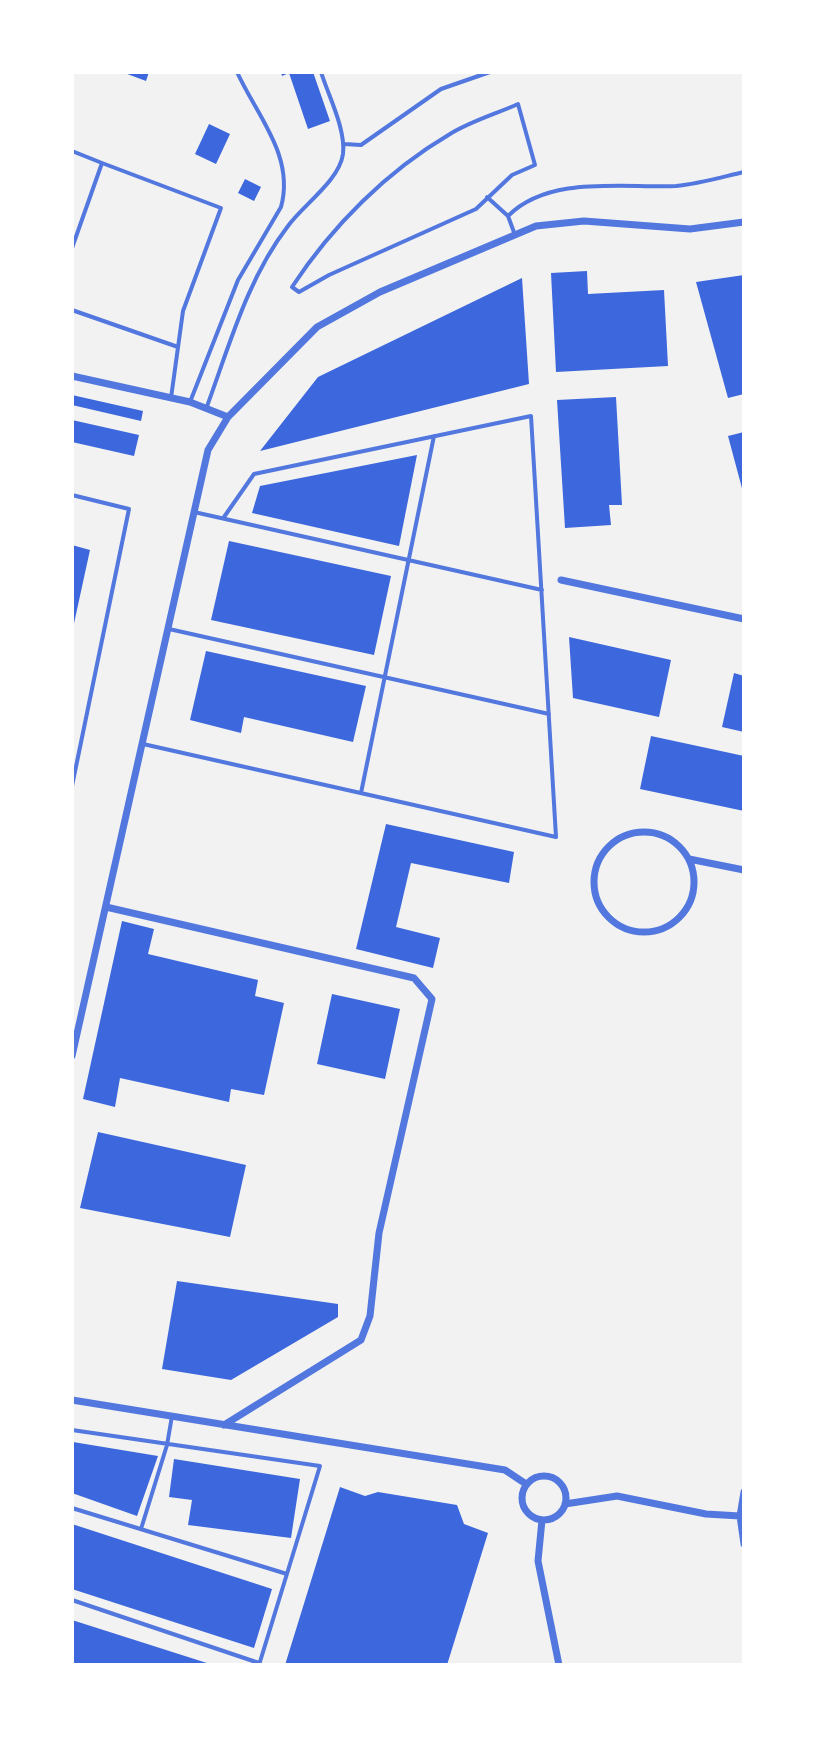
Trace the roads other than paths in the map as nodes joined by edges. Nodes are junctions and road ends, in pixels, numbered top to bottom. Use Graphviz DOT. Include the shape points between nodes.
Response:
graph roads {
  1 [pos="237,72"];
  2 [pos="321,72"];
  3 [pos="490,72"];
  4 [pos="344,144"];
  5 [pos="72,151"];
  6 [pos="102,163"];
  7 [pos="744,172"];
  8 [pos="487,197"];
  9 [pos="508,216"];
  10 [pos="744,222"];
  11 [pos="515,235"];
  12 [pos="72,248"];
  13 [pos="72,310"];
  14 [pos="178,347"];
  15 [pos="72,376"];
  16 [pos="171,398"];
  17 [pos="190,402"];
  18 [pos="206,409"];
  19 [pos="228,417"];
  20 [pos="434,436"];
  21 [pos="72,495"];
  22 [pos="194,512"];
  23 [pos="224,517"];
  24 [pos="409,559"];
  25 [pos="561,580"];
  26 [pos="542,590"];
  27 [pos="744,619"];
  28 [pos="168,629"];
  29 [pos="384,676"];
  30 [pos="549,714"];
  31 [pos="143,744"];
  32 [pos="72,786"];
  33 [pos="361,793"];
  34 [pos="689,859"];
  35 [pos="744,870"];
  36 [pos="106,907"];
  37 [pos="72,1056"];
  38 [pos="72,1400"];
  39 [pos="172,1416"];
  40 [pos="224,1425"];
  41 [pos="72,1430"];
  42 [pos="167,1445"];
  43 [pos="526,1484"];
  44 [pos="744,1492"];
  45 [pos="565,1504"];
  46 [pos="72,1508"];
  47 [pos="740,1516"];
  48 [pos="542,1520"];
  49 [pos="141,1529"];
  50 [pos="744,1544"];
  51 [pos="287,1574"];
  52 [pos="72,1600"];
  53 [pos="259,1664"];
  54 [pos="559,1665"];
  1 -- 17 [label="lane" via="281,153 285,195 238,280"];
  2 -- 4 [label="lane"];
  3 -- 4 [label="lane" via="441,89 361,145"];
  4 -- 18 [label="lane" via="337,170 287,227 254,282"];
  5 -- 6 [label="lane"];
  6 -- 12 [label="lane"];
  6 -- 14 [label="lane" via="221,208 183,311"];
  7 -- 9 [label="lane" via="680,185 578,187 524,200"];
  8 -- 8 [label="lane" via="512,175 535,165 518,104 452,133 418,156 318,247 292,287 299,292 476,209"];
  8 -- 9 [label="lane"];
  9 -- 11 [label="lane"];
  10 -- 11 [label="street" via="690,229 584,221 536,226"];
  11 -- 19 [label="street" via="380,292 317,327"];
  13 -- 14 [label="lane"];
  14 -- 16 [label="lane"];
  15 -- 16 [label="street"];
  16 -- 17 [label="street"];
  17 -- 18 [label="street"];
  18 -- 19 [label="street"];
  19 -- 22 [label="street" via="208,450"];
  20 -- 23 [label="lane" via="254,474"];
  20 -- 24 [label="lane"];
  20 -- 26 [label="lane" via="531,416"];
  21 -- 32 [label="lane" via="129,509"];
  22 -- 23 [label="lane"];
  22 -- 28 [label="street"];
  23 -- 24 [label="lane"];
  24 -- 26 [label="lane"];
  24 -- 29 [label="lane"];
  25 -- 27 [label="street"];
  26 -- 30 [label="lane"];
  28 -- 29 [label="lane"];
  28 -- 31 [label="street"];
  29 -- 30 [label="lane"];
  29 -- 33 [label="lane"];
  30 -- 33 [label="lane" via="556,837"];
  31 -- 33 [label="lane"];
  31 -- 36 [label="street"];
  34 -- 34 [label="street" via="666,837 651,832 620,837 607,847 593,875 599,905 608,918 636,932 667,927 689,905 694,890"];
  34 -- 35 [label="street"];
  36 -- 37 [label="street"];
  36 -- 40 [label="street" via="414,978 432,999 379,1233 370,1316 361,1340"];
  38 -- 39 [label="street"];
  39 -- 40 [label="street"];
  39 -- 42 [label="lane"];
  40 -- 43 [label="street" via="505,1470"];
  41 -- 42 [label="lane"];
  42 -- 49 [label="lane"];
  42 -- 51 [label="lane" via="320,1466"];
  43 -- 45 [label="street" via="539,1476 554,1478 564,1489"];
  43 -- 48 [label="street" via="523,1507"];
  44 -- 47 [label="street"];
  45 -- 47 [label="street" via="617,1496"];
  45 -- 48 [label="street" via="557,1516"];
  46 -- 49 [label="lane"];
  47 -- 50 [label="street"];
  48 -- 54 [label="street" via="538,1561"];
  49 -- 51 [label="lane"];
  51 -- 53 [label="lane"];
  52 -- 53 [label="lane"];
}
